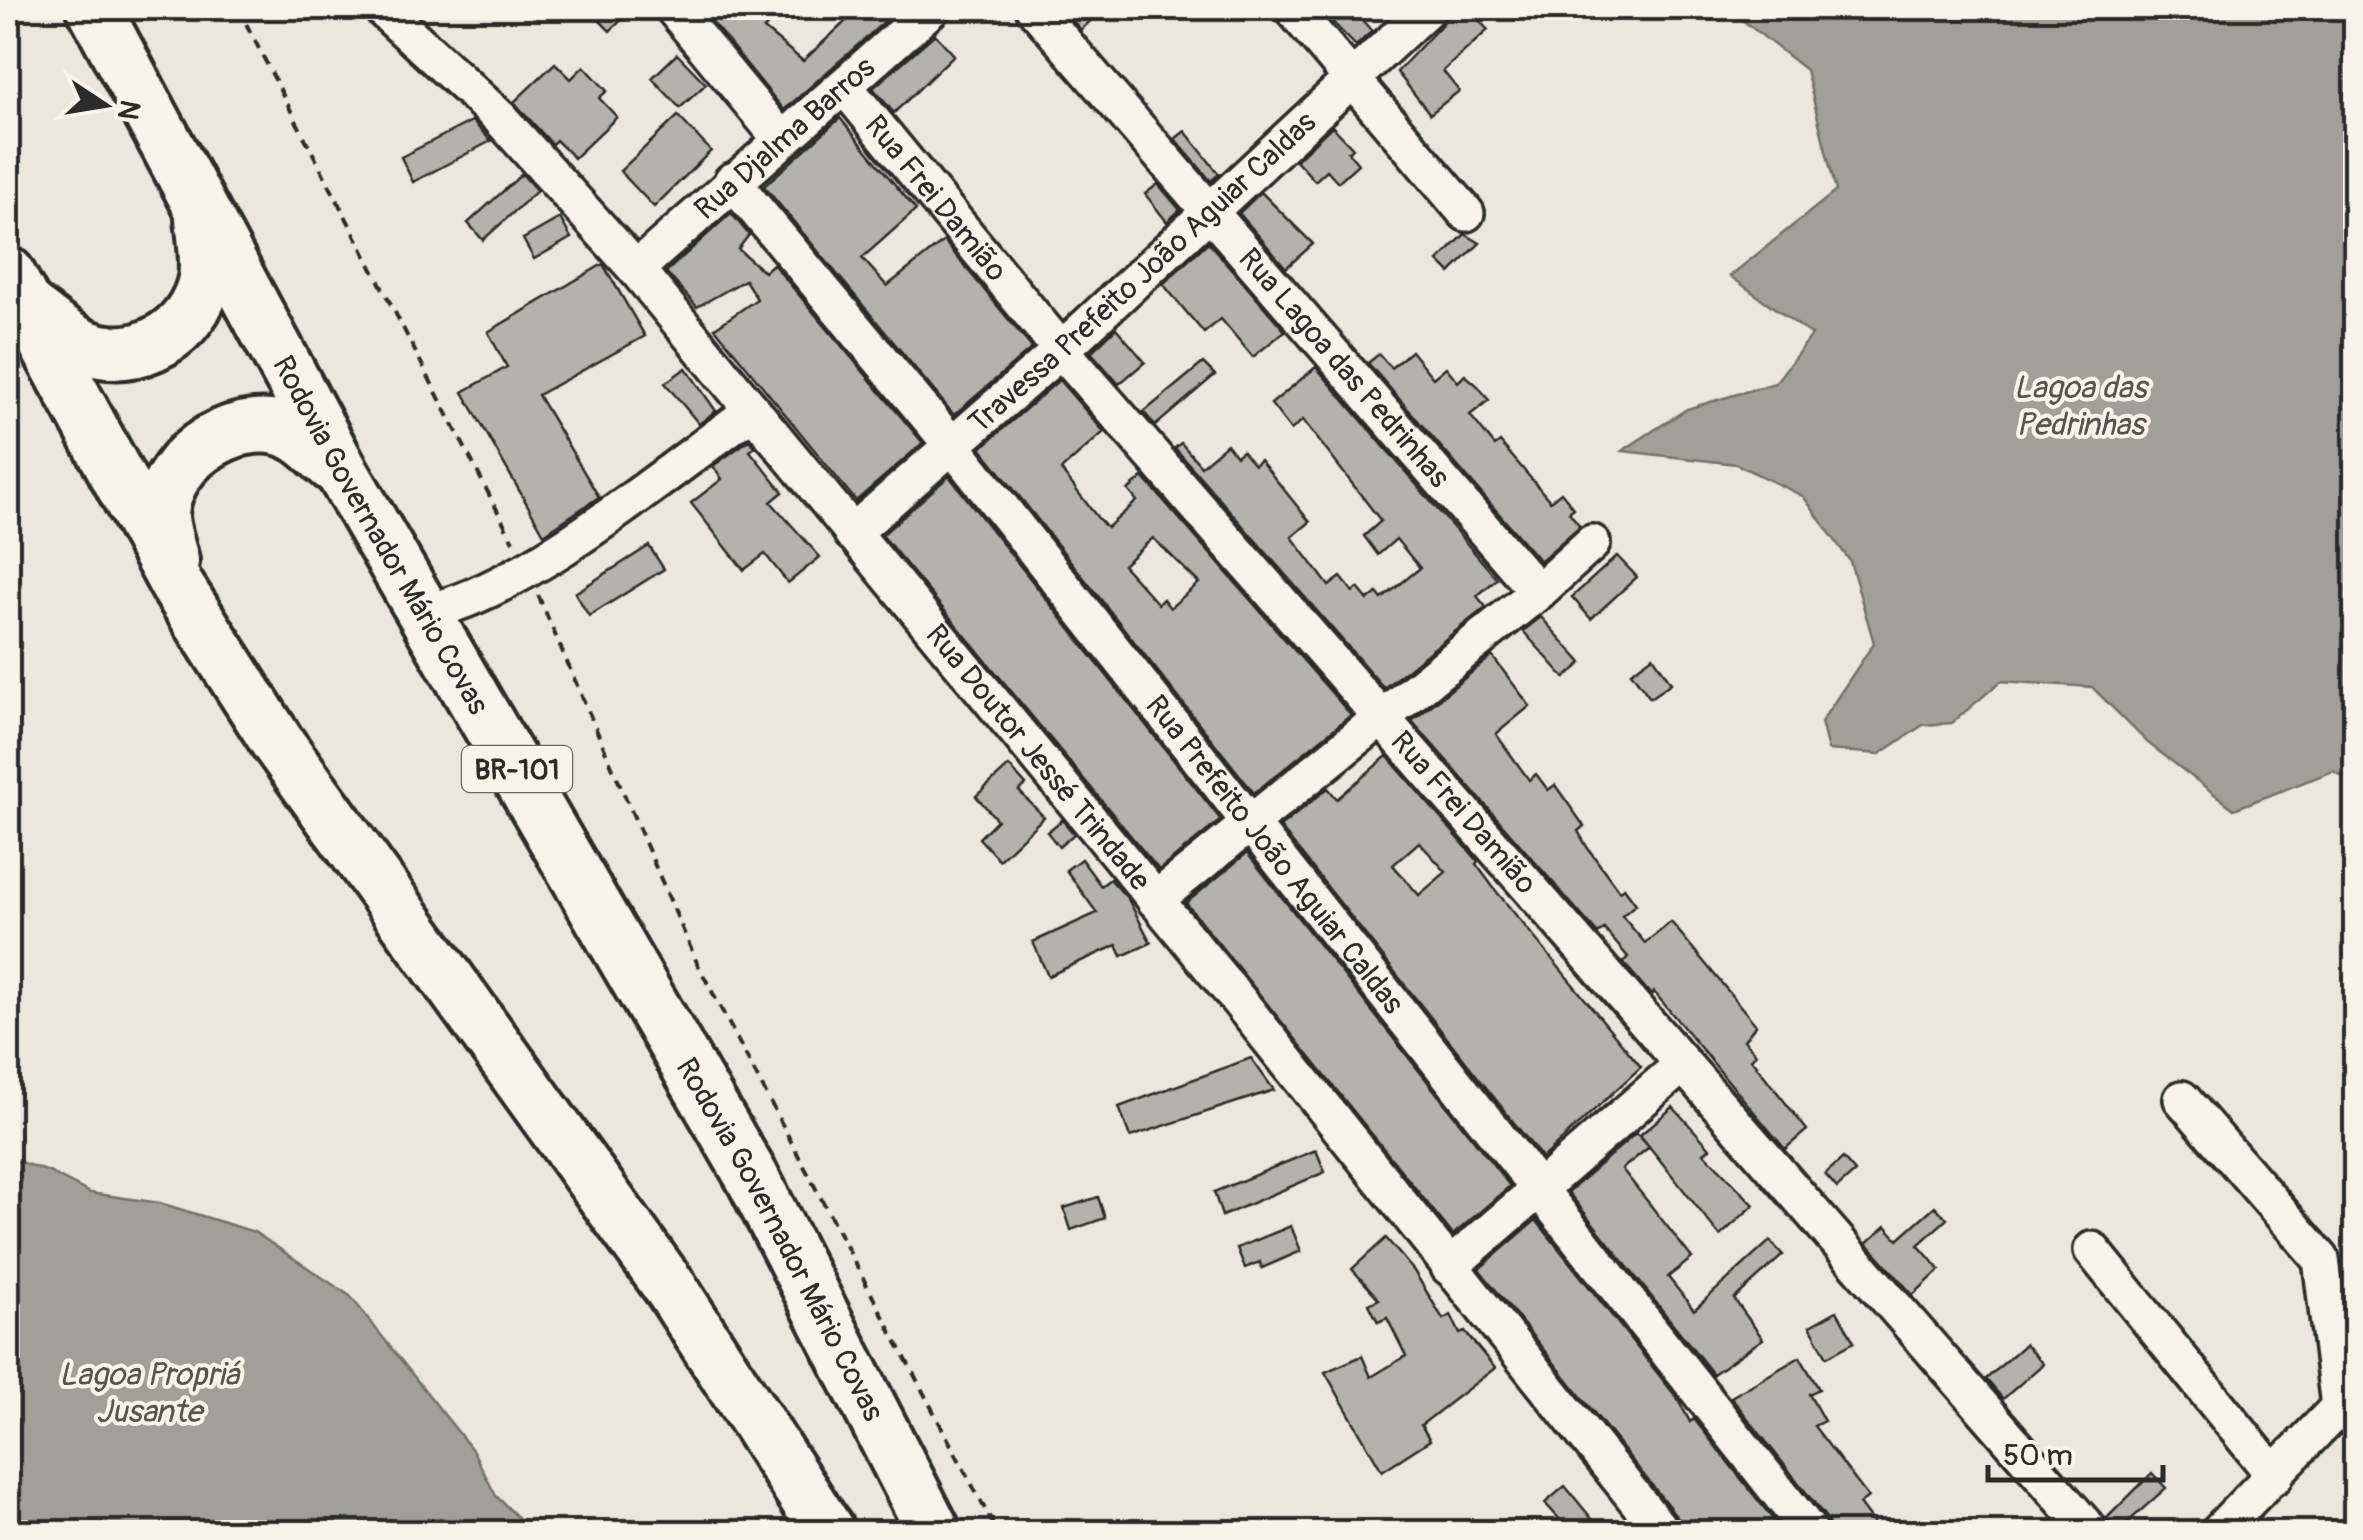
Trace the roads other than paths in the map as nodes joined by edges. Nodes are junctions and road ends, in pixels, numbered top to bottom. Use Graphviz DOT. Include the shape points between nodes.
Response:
graph roads {
  1 [pos="94,8"];
  2 [pos="381,8"];
  3 [pos="673,8"];
  4 [pos="932,8"];
  5 [pos="1034,8"];
  6 [pos="1292,8"];
  7 [pos="1428,8"];
  8 [pos="1354,76"];
  9 [pos="844,86"];
  10 [pos="781,139"];
  11 [pos="732,181"];
  12 [pos="201,208"];
  13 [pos="1210,212"];
  14 [pos="1466,213"];
  15 [pos="636,269"];
  16 [pos="15,290"];
  17 [pos="1061,350"];
  18 [pos="752,412"];
  19 [pos="951,444"];
  20 [pos="343,474"];
  21 [pos="852,533"];
  22 [pos="1592,542"];
  23 [pos="177,586"];
  24 [pos="1538,592"];
  25 [pos="426,612"];
  26 [pos="1384,715"];
  27 [pos="1250,822"];
  28 [pos="1155,900"];
  29 [pos="1683,1064"];
  30 [pos="2182,1100"];
  31 [pos="1540,1187"];
  32 [pos="2092,1250"];
  33 [pos="1449,1267"];
  34 [pos="2347,1415"];
  35 [pos="2275,1476"];
  36 [pos="828,1532"];
  37 [pos="934,1532"];
  38 [pos="1662,1532"];
  39 [pos="1810,1532"];
  40 [pos="2091,1532"];
  41 [pos="2218,1532"];
  1 -- 12 [label="highway, Rodovia Governador Mário Covas / BR-101"];
  2 -- 15 [label="street, Rua Doutor Jessé Trindade" via="499,118"];
  3 -- 10 [label="street"];
  4 -- 9 [label="street, Rua Djalma Barros"];
  5 -- 13 [label="street, Rua Lagoa das Pedrinhas"];
  6 -- 8 [label="street"];
  7 -- 8 [label="street, Travessa Prefeito João Aguiar Caldas"];
  8 -- 13 [label="street, Travessa Prefeito João Aguiar Caldas"];
  8 -- 14 [label="street"];
  9 -- 10 [label="street, Rua Djalma Barros"];
  9 -- 17 [label="street, Rua Frei Damião"];
  10 -- 11 [label="street, Rua Djalma Barros"];
  11 -- 15 [label="street, Rua Djalma Barros"];
  11 -- 19 [label="street, Rua Prefeito João Aguiar Caldas"];
  12 -- 16 [label="highway" via="204,284 190,315 167,338 136,351 76,343"];
  12 -- 20 [label="highway, Rodovia Governador Mário Covas / BR-101"];
  13 -- 17 [label="street, Travessa Prefeito João Aguiar Caldas"];
  13 -- 24 [label="street, Rua Lagoa das Pedrinhas"];
  15 -- 18 [label="street, Rua Doutor Jessé Trindade"];
  16 -- 23 [label="highway"];
  17 -- 19 [label="street, Travessa Prefeito João Aguiar Caldas"];
  17 -- 26 [label="street, Rua Frei Damião"];
  18 -- 21 [label="street, Rua Doutor Jessé Trindade"];
  18 -- 25 [label="street" via="527,569 460,605"];
  19 -- 21 [label="street, Travessa Prefeito João Aguiar Caldas"];
  19 -- 27 [label="street, Rua Prefeito João Aguiar Caldas"];
  20 -- 23 [label="highway" via="297,435 279,430 244,429 210,441 183,465 166,498 162,516"];
  20 -- 25 [label="highway, Rodovia Governador Mário Covas / BR-101"];
  21 -- 28 [label="street, Rua Doutor Jessé Trindade"];
  22 -- 24 [label="street"];
  23 -- 36 [label="highway" via="277,742 672,1290"];
  24 -- 26 [label="street"];
  25 -- 37 [label="highway, Rodovia Governador Mário Covas / BR-101" via="752,1178"];
  26 -- 27 [label="street"];
  26 -- 29 [label="street, Rua Frei Damião"];
  27 -- 28 [label="street"];
  27 -- 31 [label="street, Rua Prefeito João Aguiar Caldas"];
  28 -- 33 [label="street, Rua Doutor Jessé Trindade"];
  29 -- 31 [label="street"];
  29 -- 40 [label="street, Rua Frei Damião"];
  30 -- 34 [label="street" via="2321,1260"];
  31 -- 33 [label="street"];
  31 -- 39 [label="street, Rua Prefeito João Aguiar Caldas"];
  32 -- 35 [label="street"];
  33 -- 38 [label="street, Rua Doutor Jessé Trindade"];
  34 -- 35 [label="street"];
  35 -- 41 [label="street"];
}
